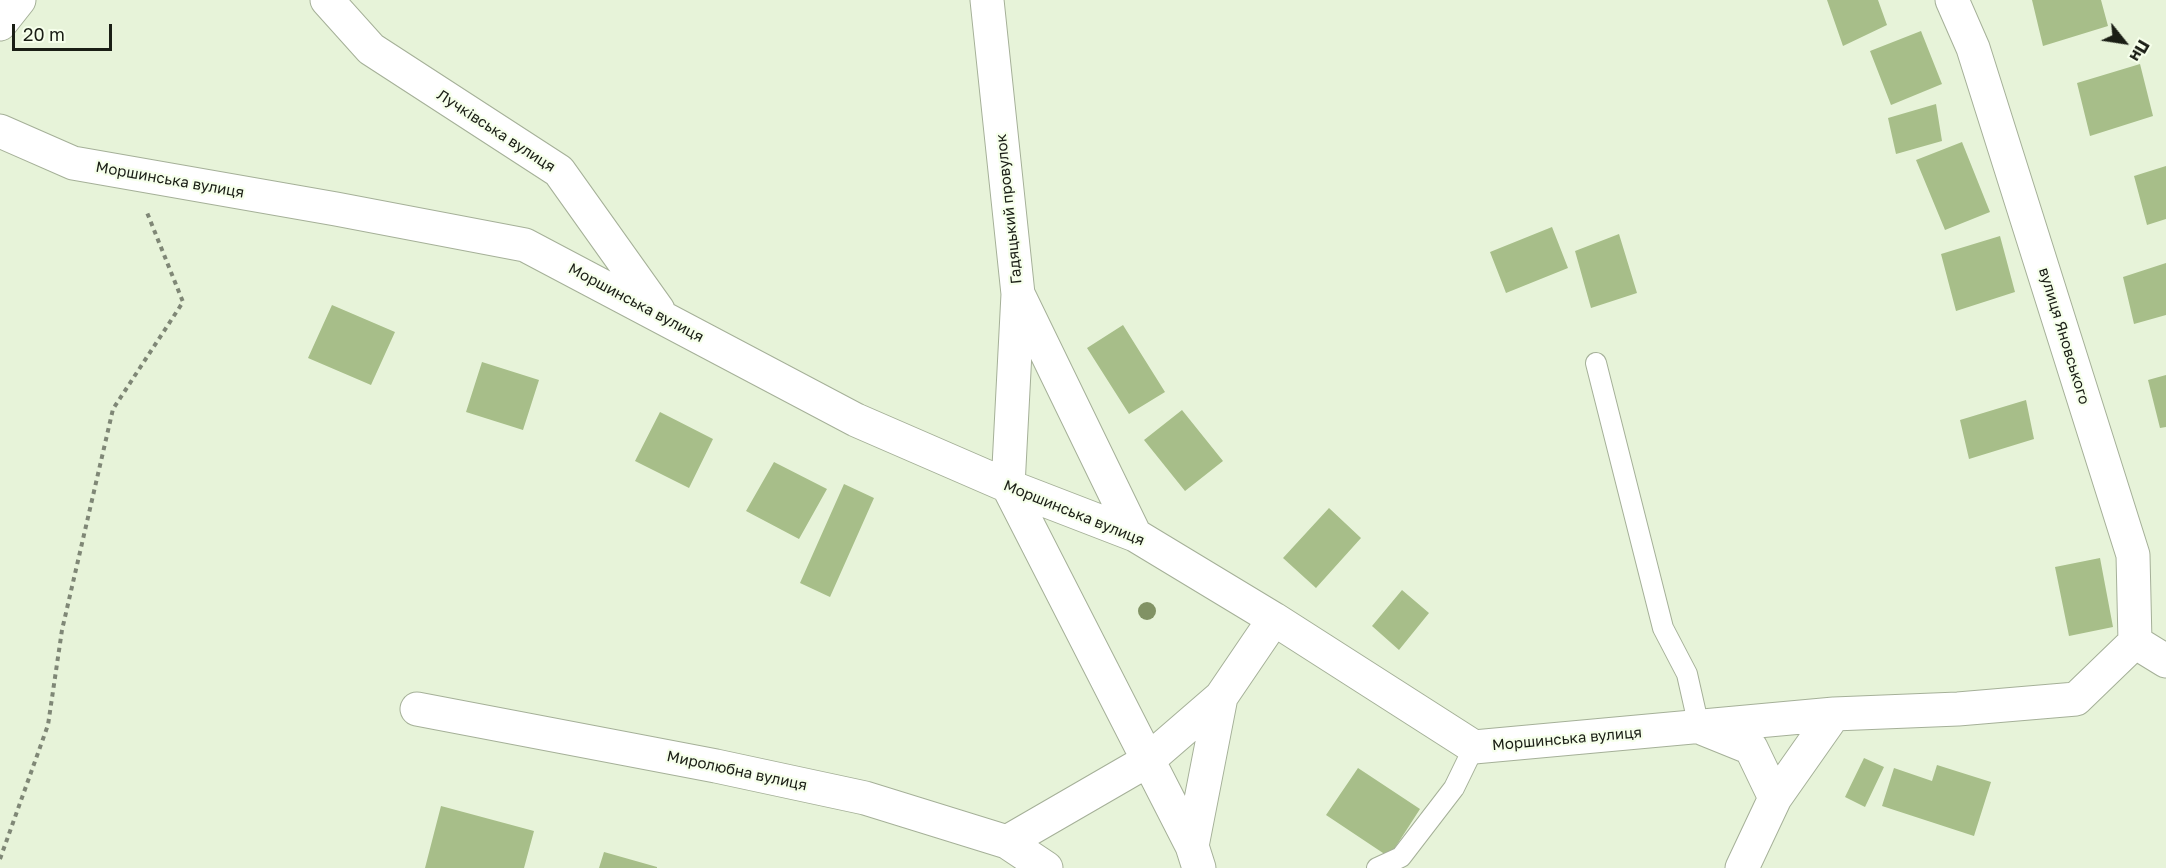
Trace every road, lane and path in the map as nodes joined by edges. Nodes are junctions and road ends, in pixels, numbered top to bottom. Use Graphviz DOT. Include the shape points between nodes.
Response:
graph roads {
  1 [pos="19,0"];
  2 [pos="327,0"];
  3 [pos="987,0"];
  4 [pos="1952,0"];
  5 [pos="0,24"];
  6 [pos="0,131"];
  7 [pos="131,173"];
  8 [pos="1018,294"];
  9 [pos="661,316"];
  10 [pos="1596,363"];
  11 [pos="1008,486"];
  12 [pos="1135,535"];
  13 [pos="1274,619"];
  14 [pos="2135,642"];
  15 [pos="2166,661"];
  16 [pos="1221,697"];
  17 [pos="417,709"];
  18 [pos="1834,714"];
  19 [pos="1699,727"];
  20 [pos="1474,747"];
  21 [pos="1147,761"];
  22 [pos="1774,798"];
  23 [pos="1007,842"];
  24 [pos="1196,857"];
  25 [pos="0,859"];
  26 [pos="1046,868"];
  27 [pos="1377,868"];
  28 [pos="1742,868"];
  1 -- 5 [label="street"];
  2 -- 9 [label="street, Лучківська вулиця" via="371,49 559,171"];
  3 -- 8 [label="street, Гадяцький провулок"];
  4 -- 14 [label="street, вулиця Яновського" via="1973,48 2133,555"];
  6 -- 7 [label="street, Моршинська вулиця" via="73,163"];
  7 -- 9 [label="street, Моршинська вулиця" via="525,245"];
  7 -- 25 [label="path" via="183,302 112,409 62,630 48,725"];
  8 -- 11 [label="street"];
  8 -- 12 [label="street, Гадяцький провулок"];
  9 -- 11 [label="street, Моршинська вулиця" via="856,420"];
  10 -- 19 [label="lane" via="1663,628 1687,674"];
  11 -- 12 [label="street, Моршинська вулиця"];
  11 -- 21 [label="street"];
  12 -- 13 [label="street, Моршинська вулиця"];
  13 -- 16 [label="street"];
  13 -- 20 [label="street, Моршинська вулиця"];
  14 -- 15 [label="street"];
  14 -- 18 [label="street, Моршинська вулиця" via="2076,699"];
  16 -- 21 [label="street"];
  16 -- 24 [label="street"];
  17 -- 23 [label="street, Миролюбна вулиця" via="865,798"];
  18 -- 19 [label="street, Моршинська вулиця"];
  18 -- 22 [label="street"];
  19 -- 20 [label="street, Моршинська вулиця"];
  19 -- 22 [label="street" via="1751,748"];
  20 -- 27 [label="lane" via="1454,788 1401,857"];
  21 -- 23 [label="street"];
  21 -- 24 [label="street"];
  22 -- 28 [label="street"];
  23 -- 26 [label="street, Миролюбна вулиця"];
}
